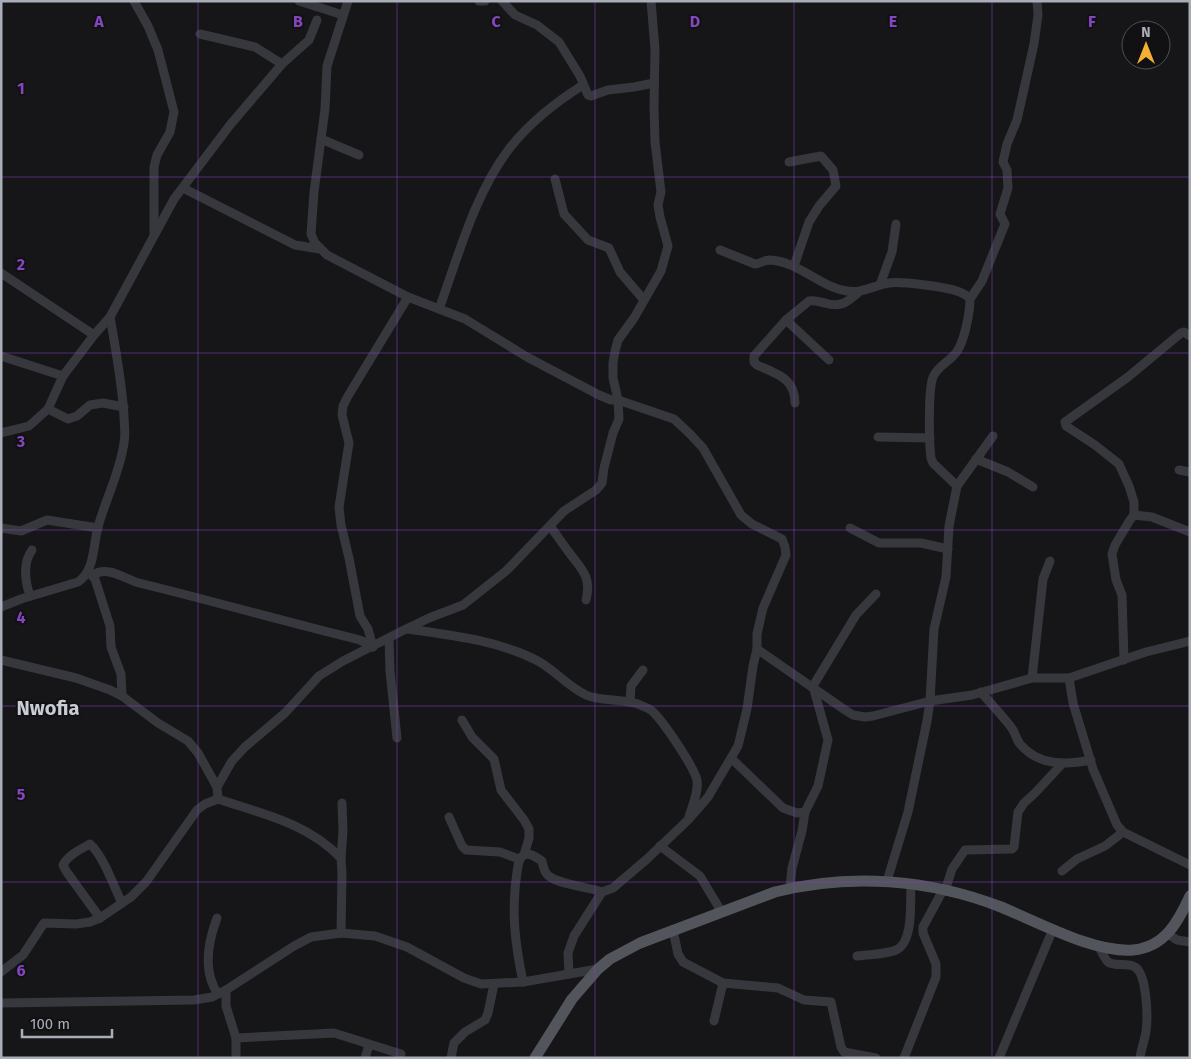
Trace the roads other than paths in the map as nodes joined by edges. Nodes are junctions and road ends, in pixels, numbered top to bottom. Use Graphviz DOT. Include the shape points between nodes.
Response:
graph roads {
  1 [pos="134,1"];
  2 [pos="299,1"];
  3 [pos="348,1"];
  4 [pos="479,1"];
  5 [pos="485,1"];
  6 [pos="502,1"];
  7 [pos="651,1"];
  8 [pos="1037,1"];
  9 [pos="511,5"];
  10 [pos="344,15"];
  11 [pos="317,20"];
  12 [pos="200,34"];
  13 [pos="282,64"];
  14 [pos="654,83"];
  15 [pos="583,84"];
  16 [pos="321,139"];
  17 [pos="359,155"];
  18 [pos="789,162"];
  19 [pos="555,179"];
  20 [pos="183,188"];
  21 [pos="896,224"];
  22 [pos="154,236"];
  23 [pos="320,249"];
  24 [pos="720,250"];
  25 [pos="794,266"];
  26 [pos="1,273"];
  27 [pos="880,285"];
  28 [pos="860,291"];
  29 [pos="408,297"];
  30 [pos="970,299"];
  31 [pos="644,300"];
  32 [pos="439,309"];
  33 [pos="110,317"];
  34 [pos="786,320"];
  35 [pos="94,335"];
  36 [pos="1190,336"];
  37 [pos="1,356"];
  38 [pos="829,360"];
  39 [pos="63,376"];
  40 [pos="618,400"];
  41 [pos="795,403"];
  42 [pos="124,407"];
  43 [pos="48,410"];
  44 [pos="1,433"];
  45 [pos="993,436"];
  46 [pos="878,437"];
  47 [pos="930,438"];
  48 [pos="976,459"];
  49 [pos="1179,470"];
  50 [pos="1190,472"];
  51 [pos="957,486"];
  52 [pos="1033,487"];
  53 [pos="1134,516"];
  54 [pos="550,526"];
  55 [pos="1,528"];
  56 [pos="98,528"];
  57 [pos="850,528"];
  58 [pos="1190,532"];
  59 [pos="948,549"];
  60 [pos="32,550"];
  61 [pos="1050,561"];
  62 [pos="88,575"];
  63 [pos="876,594"];
  64 [pos="30,596"];
  65 [pos="586,600"];
  66 [pos="1,607"];
  67 [pos="406,629"];
  68 [pos="389,638"];
  69 [pos="1190,641"];
  70 [pos="373,647"];
  71 [pos="757,649"];
  72 [pos="1,660"];
  73 [pos="1124,660"];
  74 [pos="643,670"];
  75 [pos="1032,678"];
  76 [pos="1069,678"];
  77 [pos="813,686"];
  78 [pos="981,692"];
  79 [pos="122,696"];
  80 [pos="930,701"];
  81 [pos="630,702"];
  82 [pos="462,720"];
  83 [pos="398,738"];
  84 [pos="731,758"];
  85 [pos="1091,760"];
  86 [pos="1062,764"];
  87 [pos="217,787"];
  88 [pos="218,799"];
  89 [pos="342,803"];
  90 [pos="805,812"];
  91 [pos="448,817"];
  92 [pos="688,820"];
  93 [pos="1122,832"];
  94 [pos="660,846"];
  95 [pos="521,857"];
  96 [pos="341,858"];
  97 [pos="1190,865"];
  98 [pos="1062,871"];
  99 [pos="887,882"];
  100 [pos="911,884"];
  101 [pos="790,888"];
  102 [pos="944,891"];
  103 [pos="602,892"];
  104 [pos="1190,896"];
  105 [pos="122,903"];
  106 [pos="721,911"];
  107 [pos="100,918"];
  108 [pos="217,918"];
  109 [pos="1054,929"];
  110 [pos="673,930"];
  111 [pos="341,932"];
  112 [pos="1168,934"];
  113 [pos="1190,942"];
  114 [pos="1098,945"];
  115 [pos="857,956"];
  116 [pos="598,968"];
  117 [pos="1,972"];
  118 [pos="569,974"];
  119 [pos="522,982"];
  120 [pos="723,983"];
  121 [pos="494,984"];
  122 [pos="222,992"];
  123 [pos="1,1003"];
  124 [pos="714,1021"];
  125 [pos="236,1038"];
  126 [pos="370,1045"];
  127 [pos="401,1054"];
  128 [pos="236,1058"];
  129 [pos="365,1058"];
  130 [pos="451,1058"];
  131 [pos="536,1058"];
  132 [pos="876,1058"];
  133 [pos="904,1058"];
  134 [pos="998,1058"];
  135 [pos="1140,1058"];
  1 -- 22 [label="street" via="158,50 174,112 170,132 154,167"];
  2 -- 10 [label="street"];
  3 -- 10 [label="street"];
  4 -- 5 [label="street"];
  6 -- 9 [label="street"];
  7 -- 14 [label="street"];
  8 -- 30 [label="street" via="1034,44 1004,162 1008,188 1000,214 1005,224 982,281"];
  9 -- 15 [label="street" via="526,21 537,25 558,42"];
  10 -- 16 [label="street" via="327,66"];
  11 -- 13 [label="street" via="309,40"];
  12 -- 13 [label="street" via="255,47"];
  13 -- 20 [label="street" via="230,125"];
  14 -- 15 [label="street" via="608,90 592,96 588,95"];
  14 -- 31 [label="street" via="655,142 661,192 659,211 668,246 660,271"];
  15 -- 32 [label="street" via="544,114 500,161 479,201"];
  16 -- 17 [label="street"];
  16 -- 23 [label="street" via="311,234"];
  18 -- 25 [label="street" via="821,156 833,170 836,182 809,222"];
  19 -- 31 [label="street" via="564,214 588,240 609,248 620,272"];
  20 -- 22 [label="street"];
  20 -- 23 [label="street" via="295,245"];
  21 -- 27 [label="street" via="892,252"];
  22 -- 33 [label="street"];
  23 -- 29 [label="street"];
  24 -- 25 [label="street" via="755,264 766,260"];
  25 -- 28 [label="street" via="837,288 848,292"];
  26 -- 35 [label="street"];
  27 -- 28 [label="street"];
  27 -- 30 [label="street" via="903,283 957,291"];
  28 -- 34 [label="street" via="846,303 835,306 809,301"];
  29 -- 32 [label="street"];
  29 -- 70 [label="street" via="348,396 342,415 349,443 339,507 341,525 360,616"];
  30 -- 47 [label="street" via="960,346 933,377"];
  31 -- 40 [label="street" via="618,340 615,351 613,378"];
  32 -- 40 [label="street" via="465,319 599,395"];
  33 -- 35 [label="street"];
  33 -- 42 [label="street"];
  34 -- 38 [label="street"];
  34 -- 41 [label="street" via="754,359 787,379 795,395"];
  35 -- 39 [label="street"];
  36 -- 53 [label="street" via="1181,333 1128,377 1065,422 1066,426 1119,464 1134,502"];
  37 -- 39 [label="street"];
  39 -- 43 [label="street"];
  40 -- 54 [label="street" via="619,420 608,451 602,483 564,511"];
  40 -- 71 [label="street" via="674,419 703,448 741,515 782,540 786,555 764,608"];
  42 -- 43 [label="street" via="103,403 90,405 68,419"];
  42 -- 56 [label="street" via="122,458"];
  43 -- 44 [label="street" via="29,426"];
  45 -- 48 [label="street"];
  46 -- 47 [label="street"];
  47 -- 51 [label="street" via="933,463"];
  48 -- 51 [label="street"];
  48 -- 52 [label="street"];
  49 -- 50 [label="street"];
  51 -- 59 [label="street"];
  53 -- 58 [label="street" via="1152,517"];
  53 -- 73 [label="street" via="1112,554 1122,595"];
  54 -- 65 [label="street" via="587,577"];
  54 -- 67 [label="street" via="506,571 463,605"];
  55 -- 56 [label="street" via="21,531 48,520"];
  56 -- 62 [label="street"];
  57 -- 59 [label="street" via="879,543 921,543"];
  59 -- 80 [label="street" via="946,577 934,629"];
  60 -- 64 [label="street" via="25,564"];
  61 -- 75 [label="street" via="1043,579"];
  62 -- 64 [label="street" via="70,585"];
  62 -- 70 [label="street" via="98,571 109,572 134,582 360,640"];
  62 -- 79 [label="street" via="110,626 112,655 121,674"];
  63 -- 77 [label="street" via="856,615"];
  64 -- 66 [label="street"];
  67 -- 68 [label="street"];
  67 -- 81 [label="street" via="509,649 553,670 587,696"];
  68 -- 70 [label="street"];
  68 -- 83 [label="street"];
  69 -- 73 [label="street"];
  70 -- 87 [label="street" via="320,676 285,713 244,747"];
  71 -- 77 [label="street"];
  71 -- 84 [label="street" via="748,709 738,746"];
  72 -- 79 [label="street" via="76,678"];
  73 -- 76 [label="street"];
  74 -- 81 [label="street" via="631,686"];
  75 -- 76 [label="street"];
  75 -- 78 [label="street"];
  76 -- 85 [label="street" via="1073,703"];
  77 -- 80 [label="street" via="853,715 865,717"];
  77 -- 90 [label="street" via="828,740 818,786"];
  78 -- 80 [label="street"];
  78 -- 86 [label="street" via="1030,753"];
  79 -- 87 [label="street" via="188,741"];
  80 -- 99 [label="street" via="908,812"];
  81 -- 92 [label="street" via="651,710 673,738 694,774 697,788"];
  82 -- 95 [label="street" via="472,737 494,758 501,790 529,829"];
  84 -- 90 [label="street" via="783,808"];
  84 -- 92 [label="street" via="708,797"];
  85 -- 86 [label="street"];
  85 -- 93 [label="street" via="1102,792"];
  86 -- 102 [label="street" via="1018,812 1014,847 964,850 952,868"];
  87 -- 88 [label="street"];
  88 -- 96 [label="street" via="288,822 315,836"];
  88 -- 105 [label="street" via="197,810 146,882"];
  89 -- 96 [label="street"];
  90 -- 101 [label="street"];
  91 -- 95 [label="street" via="466,850"];
  92 -- 94 [label="street"];
  93 -- 97 [label="street"];
  93 -- 98 [label="street"];
  94 -- 103 [label="street" via="613,888"];
  94 -- 106 [label="street" via="700,876"];
  95 -- 103 [label="street" via="529,854 542,861 550,877"];
  95 -- 119 [label="street" via="513,920"];
  96 -- 111 [label="street"];
  99 -- 100 [label="main road"];
  99 -- 101 [label="main road" via="848,881"];
  100 -- 102 [label="main road"];
  100 -- 115 [label="street" via="910,924 902,946 896,950"];
  101 -- 106 [label="main road"];
  102 -- 109 [label="main road" via="999,906"];
  102 -- 133 [label="street" via="922,927 936,964 936,977"];
  103 -- 118 [label="street" via="574,936 568,953"];
  104 -- 112 [label="main road"];
  105 -- 107 [label="street"];
  105 -- 107 [label="street" via="93,846 90,844 77,851 63,865"];
  106 -- 110 [label="main road"];
  107 -- 117 [label="street" via="76,924 44,923 23,955"];
  108 -- 122 [label="street" via="209,943 208,966 211,982"];
  109 -- 114 [label="main road"];
  109 -- 134 [label="street"];
  110 -- 116 [label="main road" via="623,951"];
  110 -- 120 [label="street" via="683,962"];
  111 -- 121 [label="street" via="391,941 464,978 481,984"];
  111 -- 122 [label="street" via="311,937"];
  112 -- 113 [label="street" via="1177,940"];
  112 -- 114 [label="main road" via="1147,947 1133,950"];
  114 -- 135 [label="street" via="1110,963 1130,965 1140,972 1147,1013"];
  116 -- 118 [label="street"];
  116 -- 131 [label="main road" via="572,999"];
  118 -- 119 [label="street"];
  119 -- 121 [label="street"];
  120 -- 124 [label="street"];
  120 -- 132 [label="street" via="782,989 804,1000 831,1002 844,1052"];
  121 -- 130 [label="street" via="485,1020 454,1043"];
  122 -- 123 [label="street" via="194,1000"];
  122 -- 125 [label="street"];
  125 -- 126 [label="street" via="334,1033"];
  125 -- 128 [label="street"];
  126 -- 127 [label="street"];
  126 -- 129 [label="street"];
}
